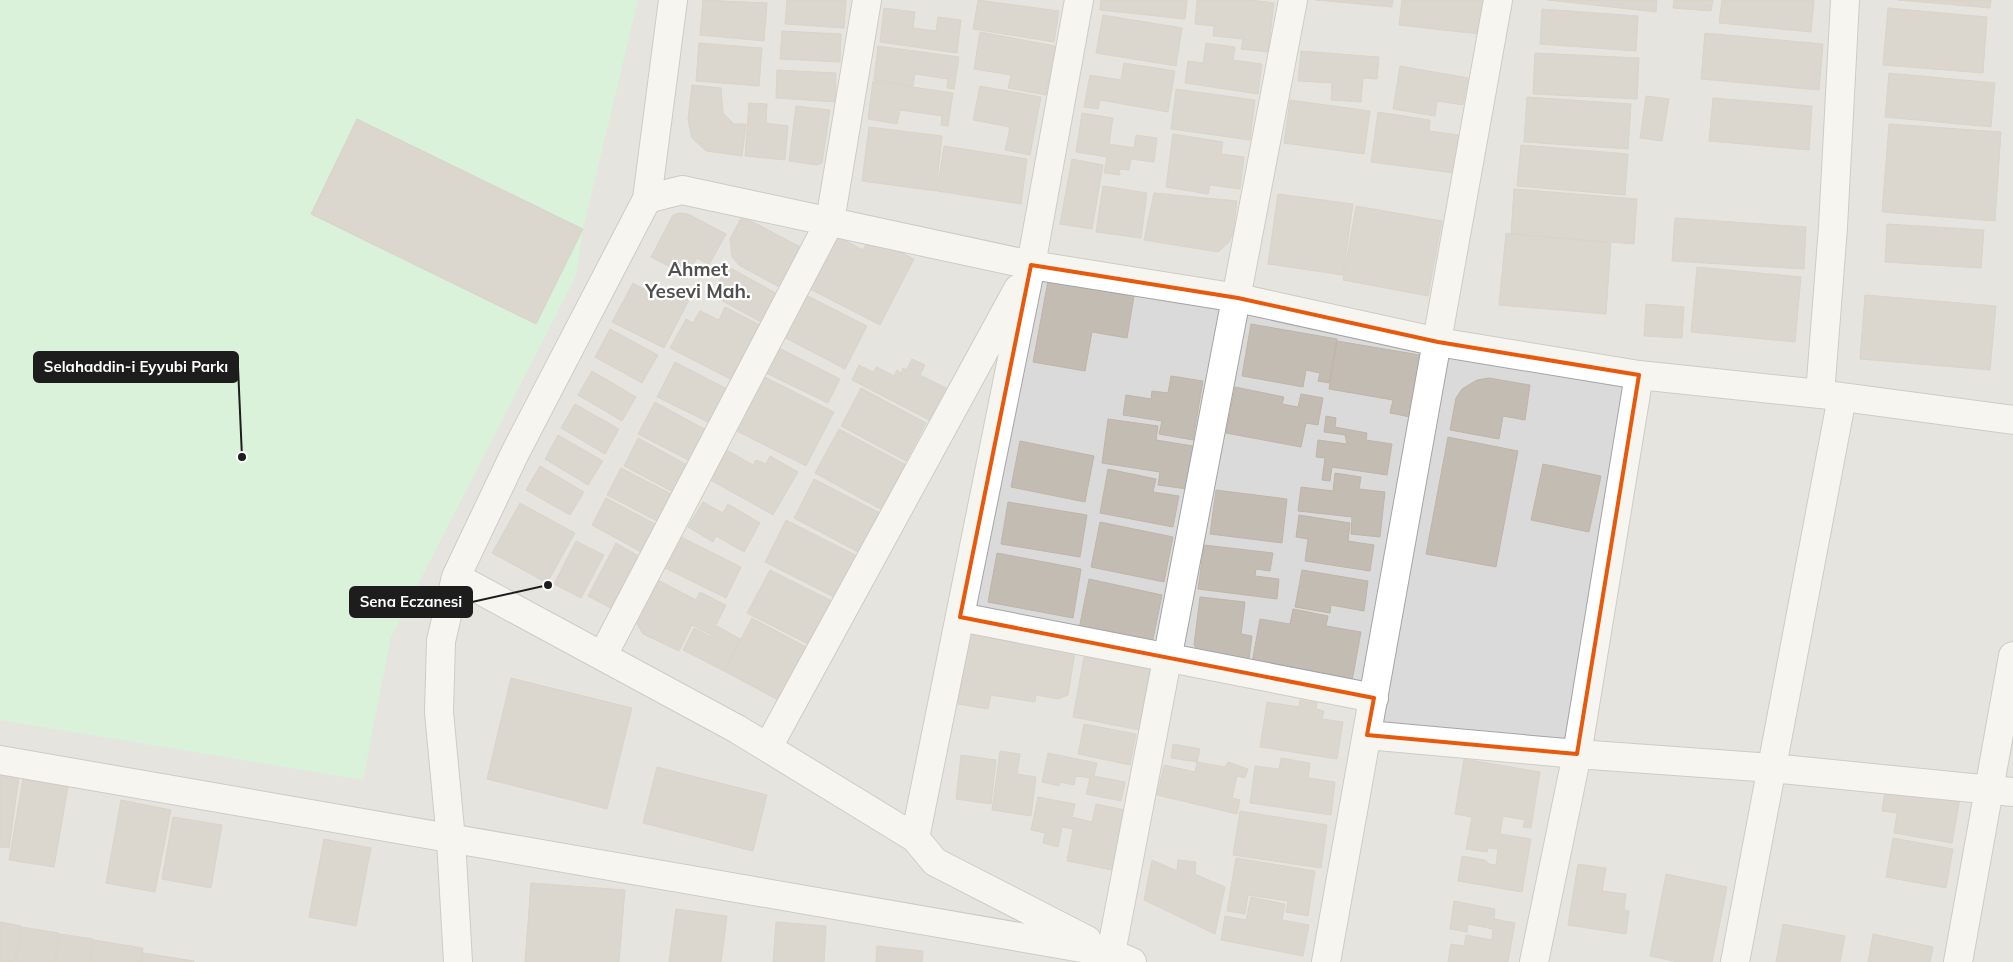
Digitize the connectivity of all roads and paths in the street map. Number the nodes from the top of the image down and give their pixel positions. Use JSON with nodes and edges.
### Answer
{"nodes":[{"id":1,"x":673,"y":0,"type":"edge"},
{"id":2,"x":867,"y":0,"type":"edge"},
{"id":3,"x":1079,"y":0,"type":"edge"},
{"id":4,"x":1293,"y":0,"type":"edge"},
{"id":5,"x":1498,"y":0,"type":"edge"},
{"id":6,"x":1845,"y":0,"type":"edge"},
{"id":7,"x":647,"y":199,"type":"junction"},
{"id":8,"x":830,"y":221,"type":"junction"},
{"id":9,"x":1032,"y":265,"type":"junction"},
{"id":10,"x":1238,"y":298,"type":"junction"},
{"id":11,"x":1438,"y":342,"type":"junction"},
{"id":12,"x":1639,"y":375,"type":"junction"},
{"id":13,"x":1831,"y":396,"type":"junction"},
{"id":14,"x":2013,"y":420,"type":"edge"},
{"id":15,"x":456,"y":577,"type":"junction"},
{"id":16,"x":960,"y":617,"type":"junction"},
{"id":17,"x":603,"y":656,"type":"junction"},
{"id":18,"x":2013,"y":656,"type":"edge"},
{"id":19,"x":1166,"y":659,"type":"junction"},
{"id":20,"x":1374,"y":698,"type":"junction"},
{"id":21,"x":1367,"y":735,"type":"junction"},
{"id":22,"x":768,"y":747,"type":"junction"},
{"id":23,"x":1577,"y":754,"type":"junction"},
{"id":24,"x":0,"y":760,"type":"edge"},
{"id":25,"x":1772,"y":768,"type":"junction"},
{"id":26,"x":2001,"y":791,"type":"edge"},
{"id":27,"x":915,"y":838,"type":"junction"},
{"id":28,"x":451,"y":840,"type":"junction"},
{"id":29,"x":1118,"y":959,"type":"edge"},
{"id":30,"x":458,"y":962,"type":"edge"},
{"id":31,"x":1326,"y":962,"type":"edge"},
{"id":32,"x":1534,"y":962,"type":"edge"},
{"id":33,"x":1734,"y":962,"type":"edge"},
{"id":34,"x":1958,"y":962,"type":"edge"}],
"edges":[{"from":1,"to":7,"type":"street"},
{"from":2,"to":8,"type":"street"},
{"from":3,"to":9,"type":"street"},
{"from":4,"to":10,"type":"street"},
{"from":5,"to":11,"type":"street"},
{"from":6,"to":13,"type":"street"},
{"from":7,"to":8,"type":"street"},
{"from":7,"to":15,"type":"street"},
{"from":8,"to":9,"type":"street"},
{"from":8,"to":17,"type":"street"},
{"from":9,"to":10,"type":"street"},
{"from":9,"to":16,"type":"street"},
{"from":9,"to":22,"type":"street"},
{"from":10,"to":11,"type":"street"},
{"from":10,"to":19,"type":"street"},
{"from":11,"to":12,"type":"street"},
{"from":11,"to":20,"type":"street"},
{"from":12,"to":13,"type":"street"},
{"from":12,"to":23,"type":"street"},
{"from":13,"to":14,"type":"street"},
{"from":13,"to":25,"type":"street"},
{"from":15,"to":17,"type":"street"},
{"from":15,"to":28,"type":"street"},
{"from":16,"to":19,"type":"street"},
{"from":16,"to":27,"type":"street"},
{"from":17,"to":22,"type":"street"},
{"from":18,"to":26,"type":"street"},
{"from":19,"to":20,"type":"street"},
{"from":19,"to":29,"type":"street"},
{"from":20,"to":21,"type":"street"},
{"from":21,"to":23,"type":"street"},
{"from":21,"to":31,"type":"street"},
{"from":22,"to":27,"type":"street"},
{"from":23,"to":25,"type":"street"},
{"from":23,"to":32,"type":"street"},
{"from":24,"to":28,"type":"street"},
{"from":25,"to":26,"type":"street"},
{"from":25,"to":33,"type":"street"},
{"from":26,"to":34,"type":"street"},
{"from":27,"to":29,"type":"street"},
{"from":28,"to":29,"type":"street"},
{"from":28,"to":30,"type":"street"}]}
